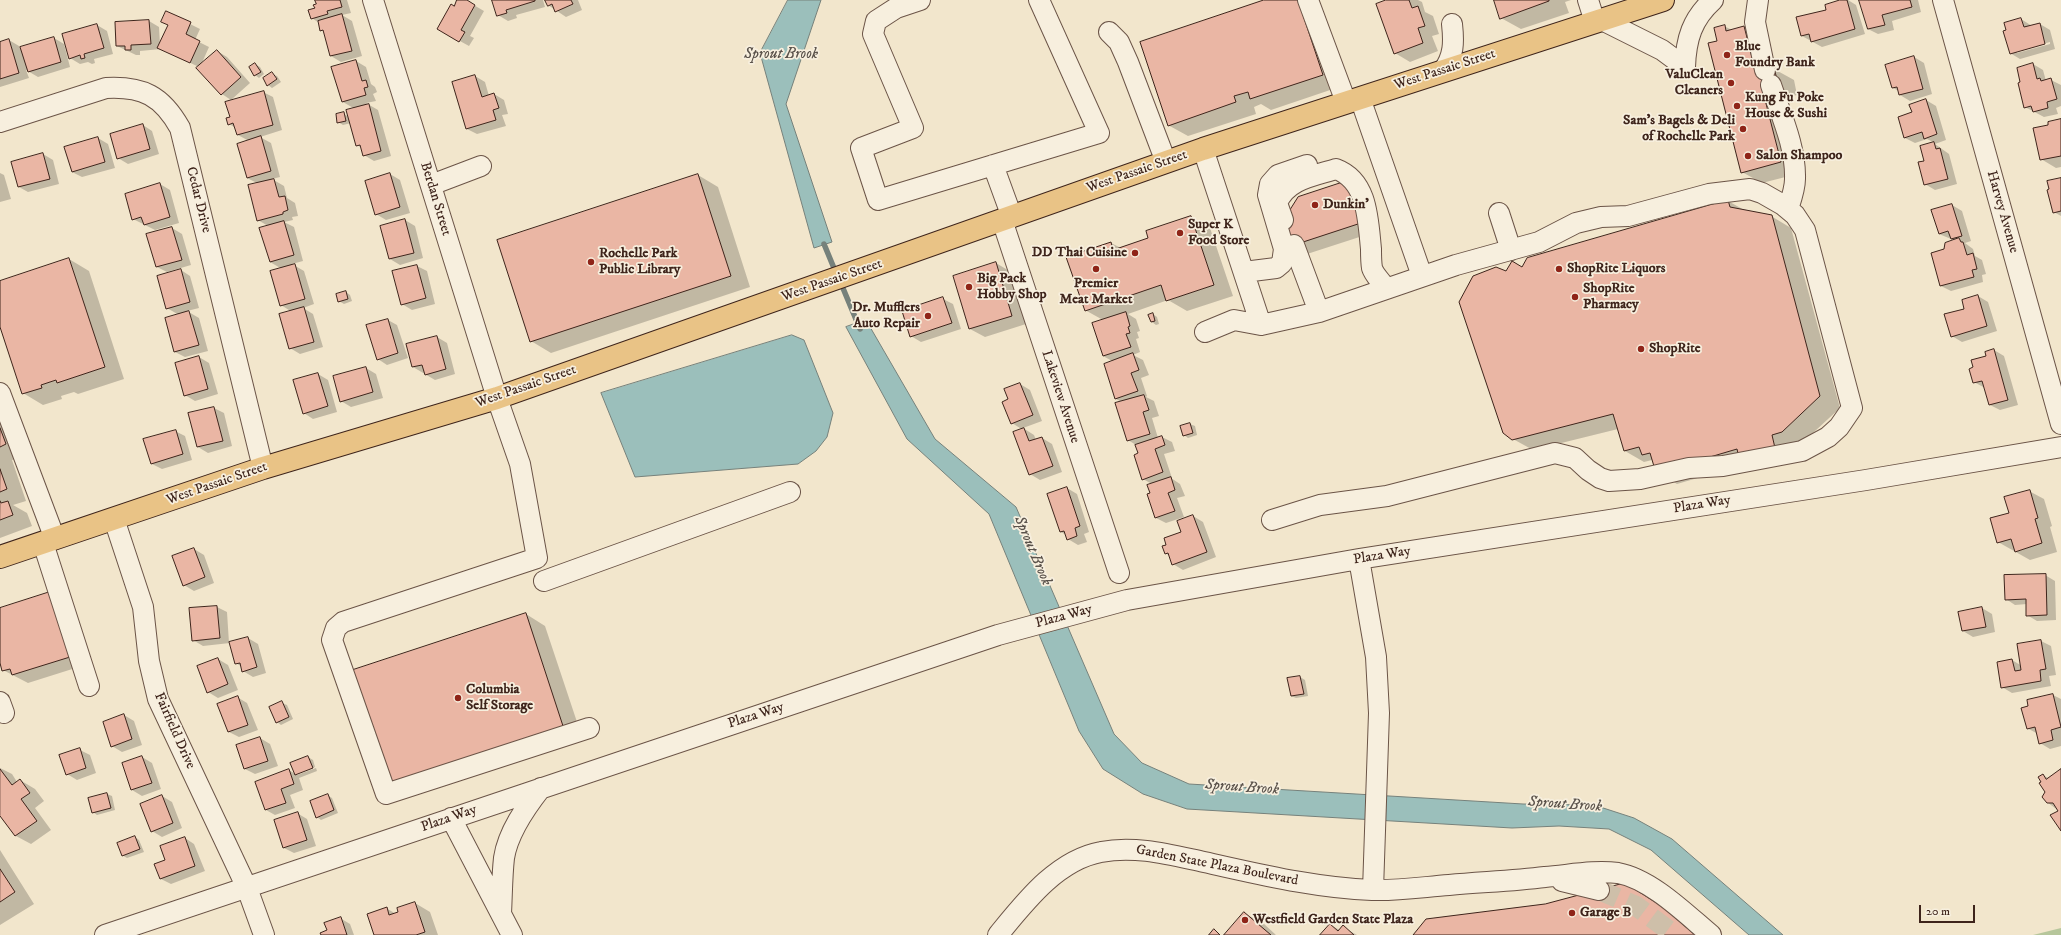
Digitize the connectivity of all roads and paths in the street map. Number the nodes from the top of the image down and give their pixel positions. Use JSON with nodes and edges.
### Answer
{"nodes":[{"id":1,"x":373,"y":0,"type":"edge"},
{"id":2,"x":920,"y":0,"type":"edge"},
{"id":3,"x":1039,"y":0,"type":"edge"},
{"id":4,"x":1308,"y":0,"type":"edge"},
{"id":5,"x":1588,"y":0,"type":"edge"},
{"id":6,"x":1663,"y":0,"type":"edge"},
{"id":7,"x":1713,"y":0,"type":"edge"},
{"id":8,"x":1758,"y":0,"type":"edge"},
{"id":9,"x":1943,"y":0,"type":"edge"},
{"id":10,"x":1599,"y":21,"type":"junction"},
{"id":11,"x":1109,"y":32,"type":"dead end"},
{"id":12,"x":1478,"y":60,"type":"junction"},
{"id":13,"x":1443,"y":71,"type":"junction"},
{"id":14,"x":1353,"y":100,"type":"junction"},
{"id":15,"x":0,"y":122,"type":"edge"},
{"id":16,"x":1203,"y":149,"type":"junction"},
{"id":17,"x":1166,"y":162,"type":"junction"},
{"id":18,"x":993,"y":165,"type":"junction"},
{"id":19,"x":481,"y":166,"type":"dead end"},
{"id":20,"x":1336,"y":169,"type":"junction"},
{"id":21,"x":431,"y":185,"type":"junction"},
{"id":22,"x":1788,"y":209,"type":"junction"},
{"id":23,"x":1499,"y":213,"type":"dead end"},
{"id":24,"x":1007,"y":218,"type":"junction"},
{"id":25,"x":1283,"y":220,"type":"dead end"},
{"id":26,"x":1510,"y":250,"type":"junction"},
{"id":27,"x":1290,"y":253,"type":"junction"},
{"id":28,"x":1244,"y":272,"type":"junction"},
{"id":29,"x":1422,"y":276,"type":"junction"},
{"id":30,"x":1386,"y":289,"type":"junction"},
{"id":31,"x":1319,"y":312,"type":"junction"},
{"id":32,"x":1261,"y":326,"type":"junction"},
{"id":33,"x":1205,"y":332,"type":"dead end"},
{"id":34,"x":0,"y":393,"type":"edge"},
{"id":35,"x":497,"y":398,"type":"junction"},
{"id":36,"x":2061,"y":424,"type":"edge"},
{"id":37,"x":2061,"y":447,"type":"edge"},
{"id":38,"x":263,"y":468,"type":"junction"},
{"id":39,"x":790,"y":492,"type":"dead end"},
{"id":40,"x":114,"y":519,"type":"junction"},
{"id":41,"x":1272,"y":520,"type":"dead end"},
{"id":42,"x":49,"y":541,"type":"junction"},
{"id":43,"x":0,"y":557,"type":"edge"},
{"id":44,"x":1359,"y":559,"type":"junction"},
{"id":45,"x":1119,"y":574,"type":"dead end"},
{"id":46,"x":544,"y":581,"type":"dead end"},
{"id":47,"x":89,"y":686,"type":"dead end"},
{"id":48,"x":588,"y":728,"type":"dead end"},
{"id":49,"x":542,"y":788,"type":"junction"},
{"id":50,"x":451,"y":818,"type":"junction"},
{"id":51,"x":1545,"y":877,"type":"junction"},
{"id":52,"x":247,"y":888,"type":"junction"},
{"id":53,"x":1372,"y":890,"type":"junction"},
{"id":54,"x":1600,"y":890,"type":"tunnel mouth"},
{"id":55,"x":500,"y":913,"type":"junction"},
{"id":56,"x":105,"y":935,"type":"edge"},
{"id":57,"x":264,"y":935,"type":"edge"},
{"id":58,"x":512,"y":935,"type":"edge"},
{"id":59,"x":998,"y":935,"type":"edge"},
{"id":60,"x":1711,"y":935,"type":"edge"}],
"edges":[{"from":1,"to":21,"type":"street","name":"Berdan Street"},
{"from":2,"to":18,"type":"street"},
{"from":3,"to":18,"type":"street"},
{"from":4,"to":14,"type":"street"},
{"from":5,"to":10,"type":"street"},
{"from":6,"to":10,"type":"main road","name":"West Passaic Street"},
{"from":7,"to":10,"type":"street"},
{"from":8,"to":22,"type":"street"},
{"from":9,"to":36,"type":"street","name":"Harvey Avenue"},
{"from":10,"to":12,"type":"main road","name":"West Passaic Street"},
{"from":11,"to":17,"type":"street"},
{"from":12,"to":13,"type":"main road","name":"West Passaic Street"},
{"from":12,"to":13,"type":"street"},
{"from":13,"to":14,"type":"main road","name":"West Passaic Street"},
{"from":14,"to":16,"type":"main road","name":"West Passaic Street"},
{"from":14,"to":29,"type":"street"},
{"from":15,"to":38,"type":"street","name":"Cedar Drive"},
{"from":16,"to":17,"type":"main road","name":"West Passaic Street"},
{"from":16,"to":28,"type":"street"},
{"from":17,"to":24,"type":"main road","name":"West Passaic Street"},
{"from":18,"to":24,"type":"street","name":"Lakeview Avenue"},
{"from":19,"to":21,"type":"street"},
{"from":20,"to":25,"type":"street"},
{"from":20,"to":27,"type":"street"},
{"from":20,"to":30,"type":"street"},
{"from":21,"to":35,"type":"street","name":"Berdan Street"},
{"from":22,"to":26,"type":"street"},
{"from":22,"to":41,"type":"street"},
{"from":23,"to":26,"type":"street"},
{"from":24,"to":35,"type":"main road","name":"West Passaic Street"},
{"from":24,"to":45,"type":"street","name":"Lakeview Avenue"},
{"from":26,"to":29,"type":"street"},
{"from":27,"to":28,"type":"street"},
{"from":27,"to":31,"type":"street"},
{"from":28,"to":32,"type":"street"},
{"from":29,"to":30,"type":"street"},
{"from":30,"to":31,"type":"street"},
{"from":31,"to":32,"type":"street"},
{"from":32,"to":33,"type":"street"},
{"from":34,"to":42,"type":"street"},
{"from":35,"to":38,"type":"main road","name":"West Passaic Street"},
{"from":35,"to":48,"type":"street","name":"Berdan Street"},
{"from":37,"to":44,"type":"street","name":"Plaza Way"},
{"from":38,"to":40,"type":"main road","name":"West Passaic Street"},
{"from":39,"to":46,"type":"street"},
{"from":40,"to":42,"type":"main road","name":"West Passaic Street"},
{"from":40,"to":52,"type":"street","name":"Fairfield Drive"},
{"from":42,"to":43,"type":"main road","name":"West Passaic Street"},
{"from":42,"to":47,"type":"street"},
{"from":44,"to":49,"type":"street","name":"Plaza Way"},
{"from":44,"to":53,"type":"street"},
{"from":49,"to":50,"type":"street","name":"Plaza Way"},
{"from":49,"to":55,"type":"street"},
{"from":50,"to":52,"type":"street","name":"Plaza Way"},
{"from":50,"to":55,"type":"street"},
{"from":51,"to":53,"type":"street","name":"Garden State Plaza Boulevard"},
{"from":51,"to":54,"type":"street","name":"Garden State Plaza Boulevard"},
{"from":51,"to":60,"type":"street","name":"Garden State Plaza Boulevard"},
{"from":52,"to":56,"type":"street","name":"Plaza Way"},
{"from":52,"to":57,"type":"street","name":"Fairfield Drive"},
{"from":53,"to":59,"type":"street","name":"Garden State Plaza Boulevard"},
{"from":55,"to":58,"type":"street"}]}
